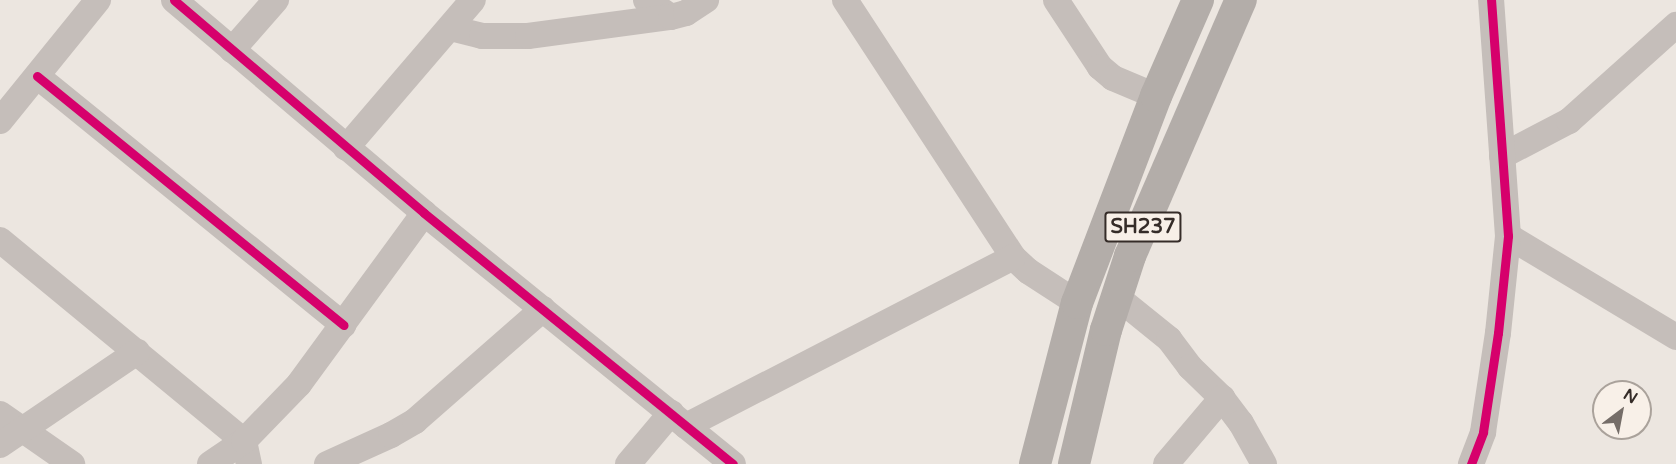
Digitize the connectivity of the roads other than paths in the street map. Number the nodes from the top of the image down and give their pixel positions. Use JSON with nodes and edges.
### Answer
{"nodes":[{"id":1,"x":98,"y":0,"type":"edge"},
{"id":2,"x":174,"y":0,"type":"edge"},
{"id":3,"x":276,"y":0,"type":"edge"},
{"id":4,"x":473,"y":0,"type":"edge"},
{"id":5,"x":646,"y":0,"type":"edge"},
{"id":6,"x":706,"y":0,"type":"edge"},
{"id":7,"x":844,"y":0,"type":"edge"},
{"id":8,"x":1056,"y":0,"type":"edge"},
{"id":9,"x":1198,"y":0,"type":"edge"},
{"id":10,"x":1241,"y":0,"type":"edge"},
{"id":11,"x":1491,"y":0,"type":"edge"},
{"id":12,"x":671,"y":17,"type":"junction"},
{"id":13,"x":1676,"y":25,"type":"edge"},
{"id":14,"x":450,"y":28,"type":"junction"},
{"id":15,"x":231,"y":50,"type":"junction"},
{"id":16,"x":37,"y":76,"type":"junction"},
{"id":17,"x":1156,"y":96,"type":"junction"},
{"id":18,"x":1,"y":117,"type":"edge"},
{"id":19,"x":346,"y":148,"type":"junction"},
{"id":20,"x":1502,"y":156,"type":"junction"},
{"id":21,"x":424,"y":213,"type":"junction"},
{"id":22,"x":1508,"y":236,"type":"junction"},
{"id":23,"x":0,"y":240,"type":"edge"},
{"id":24,"x":1013,"y":257,"type":"junction"},
{"id":25,"x":1117,"y":297,"type":"junction"},
{"id":26,"x":1077,"y":303,"type":"junction"},
{"id":27,"x":543,"y":309,"type":"junction"},
{"id":28,"x":343,"y":325,"type":"junction"},
{"id":29,"x":1676,"y":337,"type":"edge"},
{"id":30,"x":137,"y":352,"type":"junction"},
{"id":31,"x":1221,"y":398,"type":"junction"},
{"id":32,"x":679,"y":419,"type":"junction"},
{"id":33,"x":7,"y":429,"type":"edge"},
{"id":34,"x":247,"y":453,"type":"edge"},
{"id":35,"x":72,"y":464,"type":"edge"},
{"id":36,"x":210,"y":464,"type":"edge"},
{"id":37,"x":327,"y":464,"type":"edge"},
{"id":38,"x":628,"y":464,"type":"edge"},
{"id":39,"x":733,"y":464,"type":"edge"},
{"id":40,"x":1035,"y":464,"type":"edge"},
{"id":41,"x":1074,"y":464,"type":"edge"},
{"id":42,"x":1166,"y":464,"type":"edge"},
{"id":43,"x":1264,"y":464,"type":"edge"},
{"id":44,"x":1471,"y":464,"type":"edge"}],
"edges":[{"from":1,"to":16,"type":"street"},
{"from":2,"to":15,"type":"street"},
{"from":3,"to":15,"type":"street"},
{"from":4,"to":14,"type":"street"},
{"from":5,"to":12,"type":"street"},
{"from":6,"to":12,"type":"street"},
{"from":7,"to":24,"type":"street"},
{"from":8,"to":17,"type":"street"},
{"from":9,"to":17,"type":"main road","number":"SH237"},
{"from":10,"to":25,"type":"main road","number":"SH237"},
{"from":11,"to":20,"type":"street"},
{"from":12,"to":14,"type":"street"},
{"from":13,"to":20,"type":"street"},
{"from":14,"to":19,"type":"street"},
{"from":15,"to":19,"type":"street"},
{"from":16,"to":18,"type":"street"},
{"from":16,"to":28,"type":"street"},
{"from":17,"to":26,"type":"main road","number":"SH237"},
{"from":19,"to":21,"type":"street"},
{"from":20,"to":22,"type":"street"},
{"from":21,"to":27,"type":"street"},
{"from":21,"to":28,"type":"street"},
{"from":22,"to":29,"type":"street"},
{"from":22,"to":44,"type":"street"},
{"from":23,"to":30,"type":"street"},
{"from":24,"to":26,"type":"street"},
{"from":24,"to":32,"type":"street"},
{"from":25,"to":31,"type":"street"},
{"from":25,"to":41,"type":"main road","number":"SH237"},
{"from":26,"to":40,"type":"main road","number":"SH237"},
{"from":27,"to":32,"type":"street"},
{"from":27,"to":37,"type":"street"},
{"from":28,"to":34,"type":"street"},
{"from":30,"to":33,"type":"street"},
{"from":30,"to":34,"type":"street"},
{"from":31,"to":42,"type":"street"},
{"from":31,"to":43,"type":"street"},
{"from":32,"to":38,"type":"street"},
{"from":32,"to":39,"type":"street"},
{"from":33,"to":35,"type":"street"},
{"from":34,"to":36,"type":"street"}]}
